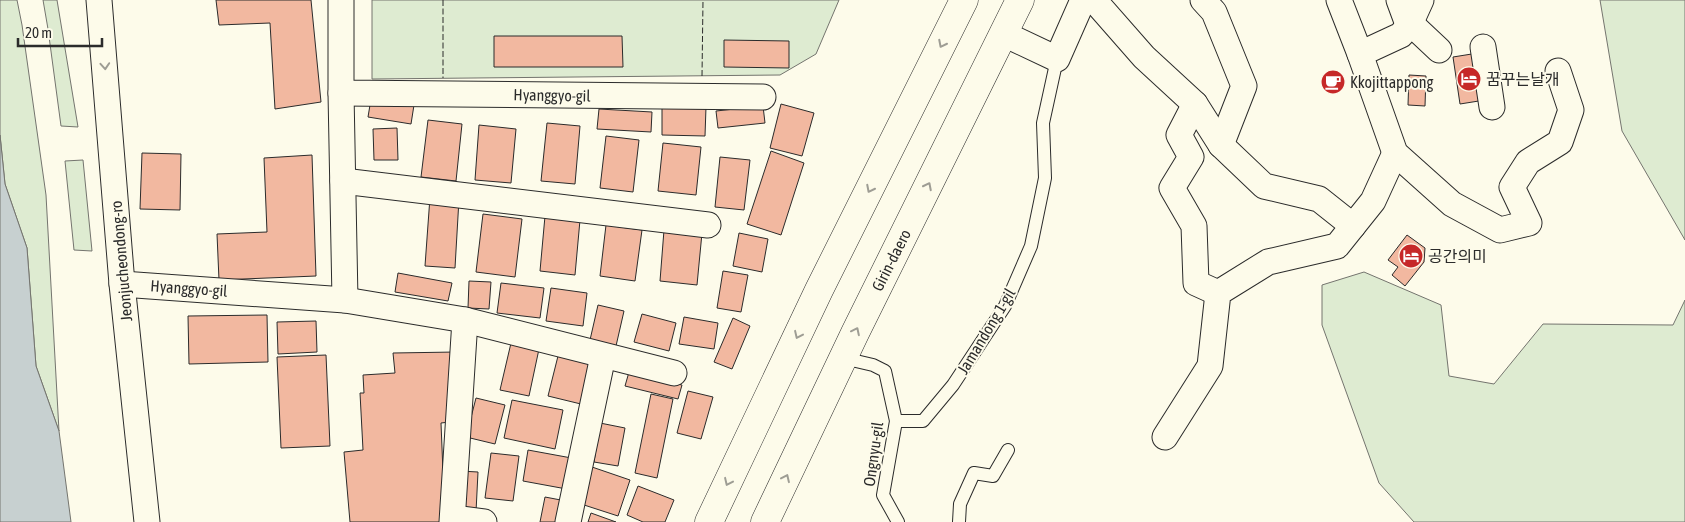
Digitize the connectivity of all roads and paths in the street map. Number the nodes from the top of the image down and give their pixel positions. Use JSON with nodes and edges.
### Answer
{"nodes":[{"id":1,"x":100,"y":0,"type":"edge"},
{"id":2,"x":341,"y":0,"type":"edge"},
{"id":3,"x":964,"y":0,"type":"edge"},
{"id":4,"x":1020,"y":0,"type":"edge"},
{"id":5,"x":1083,"y":0,"type":"edge"},
{"id":6,"x":1094,"y":0,"type":"edge"},
{"id":7,"x":1204,"y":0,"type":"edge"},
{"id":8,"x":1339,"y":0,"type":"edge"},
{"id":9,"x":1399,"y":0,"type":"edge"},
{"id":10,"x":1416,"y":11,"type":"edge"},
{"id":11,"x":1004,"y":34,"type":"junction"},
{"id":12,"x":1483,"y":47,"type":"dead end"},
{"id":13,"x":1439,"y":50,"type":"dead end"},
{"id":14,"x":1360,"y":54,"type":"junction"},
{"id":15,"x":1057,"y":59,"type":"junction"},
{"id":16,"x":1558,"y":71,"type":"dead end"},
{"id":17,"x":341,"y":92,"type":"junction"},
{"id":18,"x":763,"y":97,"type":"dead end"},
{"id":19,"x":1195,"y":104,"type":"junction"},
{"id":20,"x":1492,"y":107,"type":"dead end"},
{"id":21,"x":1220,"y":145,"type":"junction"},
{"id":22,"x":1395,"y":153,"type":"junction"},
{"id":23,"x":343,"y":181,"type":"junction"},
{"id":24,"x":708,"y":225,"type":"dead end"},
{"id":25,"x":1353,"y":226,"type":"junction"},
{"id":26,"x":122,"y":284,"type":"junction"},
{"id":27,"x":1218,"y":292,"type":"junction"},
{"id":28,"x":345,"y":300,"type":"junction"},
{"id":29,"x":465,"y":320,"type":"junction"},
{"id":30,"x":603,"y":356,"type":"junction"},
{"id":31,"x":843,"y":358,"type":"junction"},
{"id":32,"x":674,"y":372,"type":"dead end"},
{"id":33,"x":896,"y":421,"type":"junction"},
{"id":34,"x":1165,"y":437,"type":"dead end"},
{"id":35,"x":1008,"y":450,"type":"dead end"},
{"id":36,"x":452,"y":520,"type":"edge"},
{"id":37,"x":147,"y":522,"type":"edge"},
{"id":38,"x":484,"y":522,"type":"edge"},
{"id":39,"x":568,"y":522,"type":"edge"},
{"id":40,"x":709,"y":522,"type":"edge"},
{"id":41,"x":765,"y":522,"type":"edge"},
{"id":42,"x":898,"y":522,"type":"edge"},
{"id":43,"x":959,"y":522,"type":"edge"}],
"edges":[{"from":1,"to":26,"type":"street","name":"Jeonjucheondong-ro","one_way":true},
{"from":2,"to":17,"type":"street"},
{"from":3,"to":40,"type":"street","one_way":true},
{"from":4,"to":11,"type":"street","name":"Girin-daero"},
{"from":5,"to":15,"type":"street","name":"Jamandong 1-gil"},
{"from":6,"to":19,"type":"street"},
{"from":7,"to":21,"type":"street"},
{"from":8,"to":14,"type":"street"},
{"from":9,"to":10,"type":"street"},
{"from":10,"to":13,"type":"street"},
{"from":10,"to":14,"type":"street"},
{"from":11,"to":15,"type":"street"},
{"from":31,"to":11,"type":"street","name":"Girin-daero","one_way":true},
{"from":12,"to":20,"type":"street"},
{"from":14,"to":22,"type":"street"},
{"from":15,"to":33,"type":"lane","name":"Jamandong 1-gil"},
{"from":16,"to":22,"type":"street"},
{"from":17,"to":18,"type":"street","name":"Hyanggyo-gil"},
{"from":17,"to":23,"type":"street"},
{"from":19,"to":21,"type":"street"},
{"from":19,"to":27,"type":"street"},
{"from":21,"to":25,"type":"street"},
{"from":22,"to":25,"type":"street"},
{"from":23,"to":24,"type":"street"},
{"from":23,"to":28,"type":"street"},
{"from":25,"to":27,"type":"street"},
{"from":26,"to":28,"type":"street","name":"Hyanggyo-gil"},
{"from":26,"to":37,"type":"street","name":"Jeonjucheondong-ro"},
{"from":27,"to":34,"type":"street"},
{"from":28,"to":29,"type":"street","name":"Hyanggyo-gil"},
{"from":29,"to":30,"type":"street","name":"Hyanggyo-gil"},
{"from":29,"to":36,"type":"street"},
{"from":30,"to":32,"type":"street","name":"Hyanggyo-gil"},
{"from":30,"to":39,"type":"street"},
{"from":31,"to":33,"type":"lane","name":"Ongnyu-gil"},
{"from":41,"to":31,"type":"street","name":"Girin-daero","one_way":true},
{"from":33,"to":42,"type":"lane","name":"Ongnyu-gil"},
{"from":35,"to":43,"type":"lane"},
{"from":36,"to":38,"type":"street"}]}
